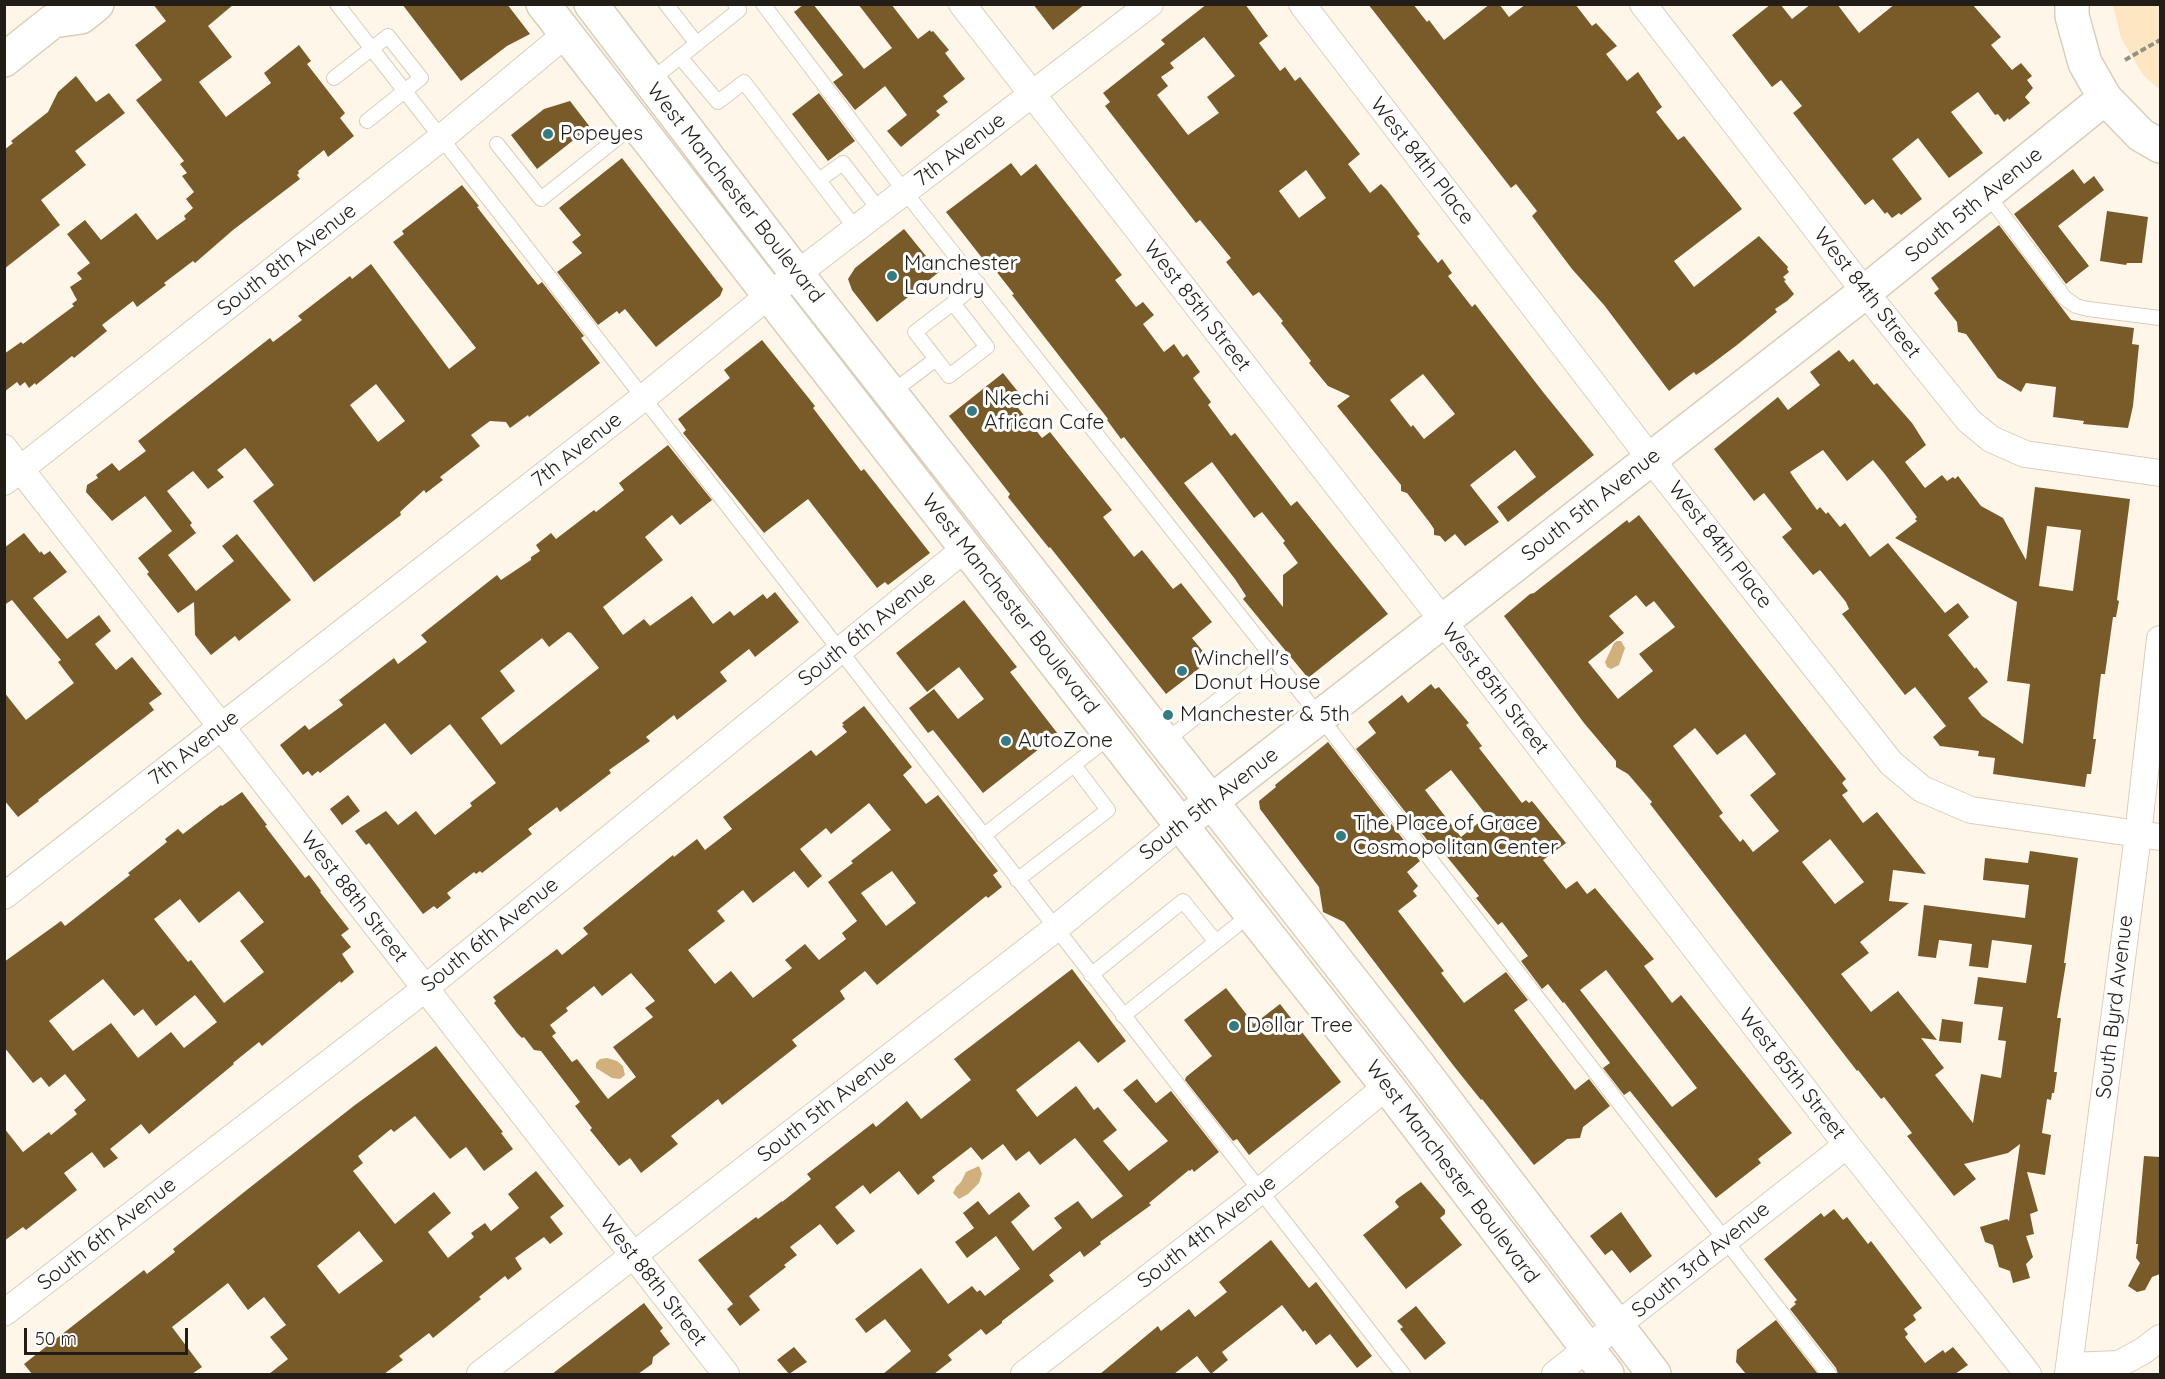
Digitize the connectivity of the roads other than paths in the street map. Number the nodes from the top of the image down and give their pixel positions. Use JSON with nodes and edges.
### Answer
{"nodes":[{"id":1,"x":97,"y":4,"type":"edge"},
{"id":2,"x":543,"y":4,"type":"edge"},
{"id":3,"x":591,"y":4,"type":"edge"},
{"id":4,"x":666,"y":4,"type":"edge"},
{"id":5,"x":735,"y":4,"type":"edge"},
{"id":6,"x":762,"y":4,"type":"edge"},
{"id":7,"x":962,"y":4,"type":"edge"},
{"id":8,"x":1150,"y":4,"type":"edge"},
{"id":9,"x":1302,"y":4,"type":"edge"},
{"id":10,"x":1643,"y":4,"type":"edge"},
{"id":11,"x":342,"y":6,"type":"edge"},
{"id":12,"x":2067,"y":8,"type":"edge"},
{"id":13,"x":56,"y":13,"type":"edge"},
{"id":14,"x":566,"y":34,"type":"junction"},
{"id":15,"x":697,"y":44,"type":"junction"},
{"id":16,"x":371,"y":49,"type":"junction"},
{"id":17,"x":680,"y":57,"type":"junction"},
{"id":18,"x":4,"y":60,"type":"edge"},
{"id":19,"x":334,"y":78,"type":"dead end"},
{"id":20,"x":650,"y":81,"type":"junction"},
{"id":21,"x":404,"y":91,"type":"junction"},
{"id":22,"x":1032,"y":95,"type":"junction"},
{"id":23,"x":2105,"y":98,"type":"junction"},
{"id":24,"x":367,"y":121,"type":"dead end"},
{"id":25,"x":635,"y":124,"type":"junction"},
{"id":26,"x":441,"y":138,"type":"junction"},
{"id":27,"x":497,"y":144,"type":"dead end"},
{"id":28,"x":2160,"y":146,"type":"edge"},
{"id":29,"x":819,"y":180,"type":"junction"},
{"id":30,"x":905,"y":192,"type":"junction"},
{"id":31,"x":1987,"y":194,"type":"junction"},
{"id":32,"x":880,"y":211,"type":"junction"},
{"id":33,"x":856,"y":229,"type":"junction"},
{"id":34,"x":797,"y":274,"type":"junction"},
{"id":35,"x":978,"y":283,"type":"junction"},
{"id":36,"x":1865,"y":291,"type":"junction"},
{"id":37,"x":768,"y":296,"type":"junction"},
{"id":38,"x":953,"y":303,"type":"junction"},
{"id":39,"x":2160,"y":318,"type":"edge"},
{"id":40,"x":936,"y":359,"type":"junction"},
{"id":41,"x":891,"y":393,"type":"junction"},
{"id":42,"x":643,"y":398,"type":"junction"},
{"id":43,"x":4,"y":448,"type":"edge"},
{"id":44,"x":1650,"y":458,"type":"junction"},
{"id":45,"x":2160,"y":473,"type":"edge"},
{"id":46,"x":13,"y":475,"type":"edge"},
{"id":47,"x":967,"y":547,"type":"junction"},
{"id":48,"x":1443,"y":621,"type":"junction"},
{"id":49,"x":2160,"y":639,"type":"edge"},
{"id":50,"x":839,"y":651,"type":"junction"},
{"id":51,"x":1273,"y":657,"type":"junction"},
{"id":52,"x":1320,"y":717,"type":"junction"},
{"id":53,"x":221,"y":727,"type":"junction"},
{"id":54,"x":1112,"y":735,"type":"junction"},
{"id":55,"x":1164,"y":742,"type":"junction"},
{"id":56,"x":1074,"y":765,"type":"junction"},
{"id":57,"x":1210,"y":800,"type":"junction"},
{"id":58,"x":1181,"y":825,"type":"junction"},
{"id":59,"x":982,"y":836,"type":"junction"},
{"id":60,"x":2149,"y":836,"type":"edge"},
{"id":61,"x":1017,"y":880,"type":"junction"},
{"id":62,"x":4,"y":896,"type":"edge"},
{"id":63,"x":1251,"y":914,"type":"junction"},
{"id":64,"x":1054,"y":928,"type":"junction"},
{"id":65,"x":1216,"y":942,"type":"junction"},
{"id":66,"x":1091,"y":975,"type":"junction"},
{"id":67,"x":425,"y":988,"type":"junction"},
{"id":68,"x":1123,"y":1016,"type":"junction"},
{"id":69,"x":1387,"y":1086,"type":"junction"},
{"id":70,"x":1846,"y":1145,"type":"junction"},
{"id":71,"x":1260,"y":1191,"type":"junction"},
{"id":72,"x":1725,"y":1240,"type":"junction"},
{"id":73,"x":634,"y":1256,"type":"junction"},
{"id":74,"x":4,"y":1313,"type":"edge"},
{"id":75,"x":1617,"y":1327,"type":"junction"},
{"id":76,"x":2160,"y":1338,"type":"edge"},
{"id":77,"x":1597,"y":1362,"type":"edge"},
{"id":78,"x":2068,"y":1370,"type":"edge"},
{"id":79,"x":480,"y":1374,"type":"edge"},
{"id":80,"x":726,"y":1374,"type":"edge"},
{"id":81,"x":1024,"y":1374,"type":"edge"},
{"id":82,"x":1403,"y":1374,"type":"edge"},
{"id":83,"x":1555,"y":1374,"type":"edge"},
{"id":84,"x":1654,"y":1374,"type":"edge"},
{"id":85,"x":1829,"y":1374,"type":"edge"},
{"id":86,"x":2028,"y":1374,"type":"edge"}],
"edges":[{"from":1,"to":13,"type":"main road"},
{"from":2,"to":14,"type":"main road","name":"West Manchester Boulevard"},
{"from":3,"to":20,"type":"main road","name":"West Manchester Boulevard"},
{"from":4,"to":15,"type":"lane"},
{"from":5,"to":15,"type":"lane"},
{"from":6,"to":30,"type":"lane"},
{"from":7,"to":22,"type":"street","name":"West 85th Street"},
{"from":8,"to":22,"type":"street","name":"7th Avenue"},
{"from":9,"to":44,"type":"street","name":"West 84th Place"},
{"from":10,"to":36,"type":"street","name":"West 84th Street"},
{"from":11,"to":16,"type":"lane"},
{"from":12,"to":23,"type":"main road"},
{"from":13,"to":18,"type":"main road"},
{"from":14,"to":25,"type":"main road","name":"West Manchester Boulevard"},
{"from":14,"to":26,"type":"street","name":"South 8th Avenue"},
{"from":15,"to":17,"type":"lane"},
{"from":16,"to":19,"type":"lane"},
{"from":16,"to":21,"type":"lane"},
{"from":16,"to":21,"type":"lane"},
{"from":17,"to":20,"type":"lane"},
{"from":17,"to":29,"type":"lane"},
{"from":20,"to":34,"type":"main road","name":"West Manchester Boulevard"},
{"from":21,"to":24,"type":"lane"},
{"from":21,"to":26,"type":"lane"},
{"from":22,"to":30,"type":"street","name":"7th Avenue"},
{"from":22,"to":48,"type":"street","name":"West 85th Street"},
{"from":23,"to":28,"type":"main road"},
{"from":23,"to":31,"type":"main road","name":"South 5th Avenue"},
{"from":25,"to":27,"type":"lane"},
{"from":25,"to":37,"type":"main road","name":"West Manchester Boulevard"},
{"from":26,"to":42,"type":"lane"},
{"from":26,"to":46,"type":"street","name":"South 8th Avenue"},
{"from":29,"to":32,"type":"lane"},
{"from":29,"to":33,"type":"lane"},
{"from":30,"to":32,"type":"street","name":"7th Avenue"},
{"from":30,"to":35,"type":"lane"},
{"from":31,"to":36,"type":"main road","name":"South 5th Avenue"},
{"from":31,"to":39,"type":"lane"},
{"from":32,"to":33,"type":"street","name":"7th Avenue"},
{"from":33,"to":34,"type":"street","name":"7th Avenue"},
{"from":34,"to":37,"type":"street","name":"7th Avenue"},
{"from":34,"to":41,"type":"main road","name":"West Manchester Boulevard"},
{"from":35,"to":38,"type":"lane"},
{"from":35,"to":51,"type":"lane"},
{"from":36,"to":44,"type":"main road","name":"South 5th Avenue"},
{"from":36,"to":45,"type":"street","name":"West 84th Street"},
{"from":37,"to":42,"type":"street","name":"7th Avenue"},
{"from":37,"to":47,"type":"main road","name":"West Manchester Boulevard"},
{"from":38,"to":40,"type":"lane"},
{"from":38,"to":40,"type":"lane"},
{"from":40,"to":41,"type":"lane"},
{"from":41,"to":55,"type":"main road","name":"West Manchester Boulevard"},
{"from":42,"to":50,"type":"lane"},
{"from":42,"to":53,"type":"street","name":"7th Avenue"},
{"from":43,"to":46,"type":"street","name":"West 88th Street"},
{"from":44,"to":48,"type":"main road","name":"South 5th Avenue"},
{"from":44,"to":60,"type":"street","name":"West 84th Place"},
{"from":46,"to":53,"type":"street","name":"West 88th Street"},
{"from":47,"to":50,"type":"street","name":"South 6th Avenue"},
{"from":47,"to":54,"type":"main road","name":"West Manchester Boulevard"},
{"from":48,"to":52,"type":"main road","name":"South 5th Avenue"},
{"from":48,"to":70,"type":"street","name":"West 85th Street"},
{"from":49,"to":60,"type":"street","name":"South Byrd Avenue"},
{"from":50,"to":59,"type":"lane"},
{"from":50,"to":67,"type":"street","name":"South 6th Avenue"},
{"from":51,"to":52,"type":"lane"},
{"from":51,"to":55,"type":"lane"},
{"from":52,"to":57,"type":"main road","name":"South 5th Avenue"},
{"from":52,"to":72,"type":"lane"},
{"from":53,"to":62,"type":"street","name":"7th Avenue"},
{"from":53,"to":67,"type":"street","name":"West 88th Street"},
{"from":54,"to":56,"type":"lane"},
{"from":54,"to":58,"type":"main road","name":"West Manchester Boulevard"},
{"from":55,"to":57,"type":"main road","name":"West Manchester Boulevard"},
{"from":56,"to":59,"type":"lane"},
{"from":56,"to":61,"type":"lane"},
{"from":57,"to":58,"type":"main road","name":"South 5th Avenue"},
{"from":57,"to":75,"type":"main road","name":"West Manchester Boulevard"},
{"from":58,"to":63,"type":"main road","name":"West Manchester Boulevard"},
{"from":58,"to":64,"type":"street","name":"South 5th Avenue"},
{"from":59,"to":61,"type":"lane"},
{"from":60,"to":78,"type":"street","name":"South Byrd Avenue"},
{"from":61,"to":64,"type":"lane"},
{"from":63,"to":65,"type":"lane"},
{"from":63,"to":69,"type":"main road","name":"West Manchester Boulevard"},
{"from":64,"to":66,"type":"lane"},
{"from":64,"to":73,"type":"street","name":"South 5th Avenue"},
{"from":65,"to":66,"type":"lane"},
{"from":65,"to":68,"type":"lane"},
{"from":66,"to":68,"type":"lane"},
{"from":67,"to":73,"type":"street","name":"West 88th Street"},
{"from":67,"to":74,"type":"street","name":"South 6th Avenue"},
{"from":68,"to":71,"type":"lane"},
{"from":69,"to":71,"type":"street","name":"South 4th Avenue"},
{"from":69,"to":77,"type":"main road","name":"West Manchester Boulevard"},
{"from":70,"to":72,"type":"street","name":"South 3rd Avenue"},
{"from":70,"to":86,"type":"street","name":"West 85th Street"},
{"from":71,"to":81,"type":"street","name":"South 4th Avenue"},
{"from":71,"to":82,"type":"lane"},
{"from":72,"to":75,"type":"street","name":"South 3rd Avenue"},
{"from":72,"to":85,"type":"lane"},
{"from":73,"to":79,"type":"street","name":"South 5th Avenue"},
{"from":73,"to":80,"type":"street","name":"West 88th Street"},
{"from":75,"to":77,"type":"street","name":"South 3rd Avenue"},
{"from":75,"to":84,"type":"main road","name":"West Manchester Boulevard"},
{"from":76,"to":78,"type":"street"},
{"from":77,"to":83,"type":"street","name":"South 3rd Avenue"}]}
